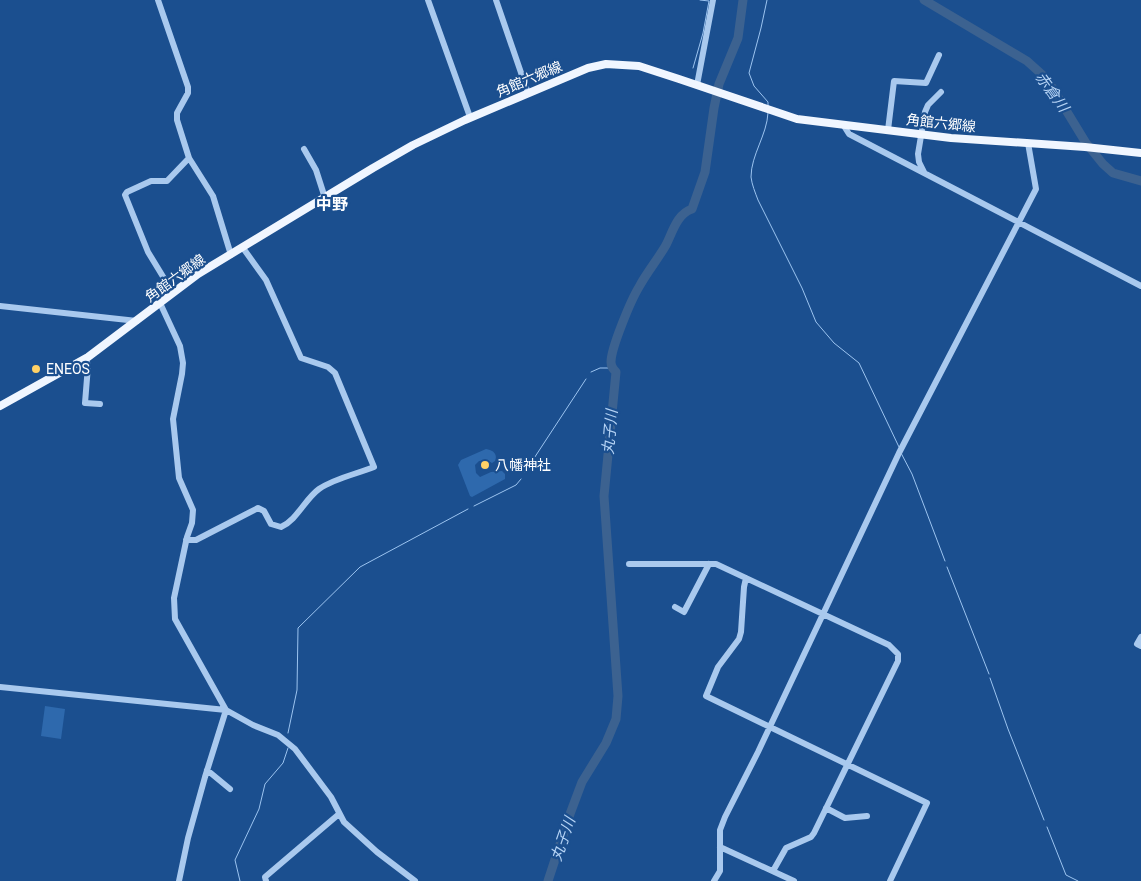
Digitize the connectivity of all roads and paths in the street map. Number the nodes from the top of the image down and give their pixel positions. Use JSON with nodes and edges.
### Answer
{"nodes":[{"id":1,"x":158,"y":0,"type":"edge"},
{"id":2,"x":428,"y":0,"type":"edge"},
{"id":3,"x":496,"y":0,"type":"edge"},
{"id":4,"x":713,"y":0,"type":"edge"},
{"id":5,"x":938,"y":55,"type":"dead end"},
{"id":6,"x":697,"y":85,"type":"junction"},
{"id":7,"x":528,"y":92,"type":"junction"},
{"id":8,"x":941,"y":92,"type":"dead end"},
{"id":9,"x":470,"y":117,"type":"junction"},
{"id":10,"x":844,"y":126,"type":"junction"},
{"id":11,"x":888,"y":130,"type":"junction"},
{"id":12,"x":920,"y":135,"type":"junction"},
{"id":13,"x":1028,"y":143,"type":"junction"},
{"id":14,"x":304,"y":149,"type":"dead end"},
{"id":15,"x":1141,"y":153,"type":"edge"},
{"id":16,"x":189,"y":158,"type":"junction"},
{"id":17,"x":925,"y":173,"type":"junction"},
{"id":18,"x":325,"y":198,"type":"junction"},
{"id":19,"x":1019,"y":222,"type":"junction"},
{"id":20,"x":244,"y":248,"type":"junction"},
{"id":21,"x":231,"y":255,"type":"junction"},
{"id":22,"x":1141,"y":286,"type":"edge"},
{"id":23,"x":172,"y":293,"type":"junction"},
{"id":24,"x":160,"y":303,"type":"junction"},
{"id":25,"x":0,"y":306,"type":"edge"},
{"id":26,"x":137,"y":321,"type":"junction"},
{"id":27,"x":86,"y":359,"type":"junction"},
{"id":28,"x":100,"y":404,"type":"dead end"},
{"id":29,"x":0,"y":406,"type":"edge"},
{"id":30,"x":186,"y":540,"type":"junction"},
{"id":31,"x":628,"y":564,"type":"dead end"},
{"id":32,"x":708,"y":564,"type":"junction"},
{"id":33,"x":746,"y":578,"type":"junction"},
{"id":34,"x":675,"y":607,"type":"dead end"},
{"id":35,"x":822,"y":614,"type":"junction"},
{"id":36,"x":1141,"y":637,"type":"edge"},
{"id":37,"x":1141,"y":646,"type":"edge"},
{"id":38,"x":0,"y":687,"type":"edge"},
{"id":39,"x":226,"y":710,"type":"junction"},
{"id":40,"x":769,"y":727,"type":"junction"},
{"id":41,"x":848,"y":764,"type":"junction"},
{"id":42,"x":207,"y":770,"type":"junction"},
{"id":43,"x":230,"y":789,"type":"dead end"},
{"id":44,"x":826,"y":808,"type":"junction"},
{"id":45,"x":339,"y":814,"type":"junction"},
{"id":46,"x":867,"y":816,"type":"dead end"},
{"id":47,"x":720,"y":847,"type":"junction"},
{"id":48,"x":773,"y":871,"type":"junction"},
{"id":49,"x":264,"y":880,"type":"edge"},
{"id":50,"x":179,"y":881,"type":"edge"},
{"id":51,"x":415,"y":881,"type":"edge"},
{"id":52,"x":714,"y":881,"type":"edge"},
{"id":53,"x":794,"y":881,"type":"edge"},
{"id":54,"x":890,"y":881,"type":"edge"}],
"edges":[{"from":1,"to":16,"type":"street"},
{"from":2,"to":9,"type":"street"},
{"from":3,"to":7,"type":"street"},
{"from":4,"to":6,"type":"street"},
{"from":5,"to":11,"type":"street"},
{"from":6,"to":7,"type":"main road","name":"角館六郷線"},
{"from":6,"to":10,"type":"main road","name":"角館六郷線"},
{"from":7,"to":9,"type":"main road","name":"角館六郷線"},
{"from":8,"to":12,"type":"street"},
{"from":9,"to":18,"type":"main road","name":"角館六郷線"},
{"from":10,"to":11,"type":"main road","name":"角館六郷線"},
{"from":10,"to":17,"type":"street"},
{"from":11,"to":12,"type":"main road","name":"角館六郷線"},
{"from":12,"to":13,"type":"main road","name":"角館六郷線"},
{"from":12,"to":17,"type":"street"},
{"from":13,"to":15,"type":"main road","name":"角館六郷線"},
{"from":13,"to":19,"type":"street"},
{"from":14,"to":18,"type":"street"},
{"from":16,"to":21,"type":"street"},
{"from":16,"to":23,"type":"street"},
{"from":17,"to":19,"type":"street"},
{"from":18,"to":20,"type":"main road","name":"角館六郷線"},
{"from":19,"to":22,"type":"street"},
{"from":19,"to":35,"type":"street"},
{"from":20,"to":21,"type":"main road","name":"角館六郷線"},
{"from":20,"to":30,"type":"street"},
{"from":21,"to":23,"type":"main road","name":"角館六郷線"},
{"from":23,"to":24,"type":"main road","name":"角館六郷線"},
{"from":24,"to":26,"type":"main road","name":"角館六郷線"},
{"from":24,"to":30,"type":"street"},
{"from":25,"to":26,"type":"street"},
{"from":26,"to":27,"type":"main road","name":"角館六郷線"},
{"from":27,"to":28,"type":"street"},
{"from":27,"to":29,"type":"main road","name":"角館六郷線"},
{"from":30,"to":39,"type":"street"},
{"from":31,"to":32,"type":"street"},
{"from":32,"to":33,"type":"street"},
{"from":32,"to":34,"type":"street"},
{"from":33,"to":35,"type":"street"},
{"from":33,"to":40,"type":"street"},
{"from":35,"to":40,"type":"street"},
{"from":35,"to":41,"type":"street"},
{"from":36,"to":37,"type":"street"},
{"from":38,"to":39,"type":"street"},
{"from":39,"to":42,"type":"street"},
{"from":39,"to":45,"type":"street"},
{"from":40,"to":41,"type":"street"},
{"from":40,"to":47,"type":"street"},
{"from":41,"to":44,"type":"street"},
{"from":41,"to":54,"type":"street"},
{"from":42,"to":43,"type":"street"},
{"from":42,"to":50,"type":"street"},
{"from":44,"to":46,"type":"street"},
{"from":44,"to":48,"type":"street"},
{"from":45,"to":49,"type":"street"},
{"from":45,"to":51,"type":"street"},
{"from":47,"to":48,"type":"street"},
{"from":47,"to":52,"type":"street"},
{"from":48,"to":53,"type":"street"}]}
